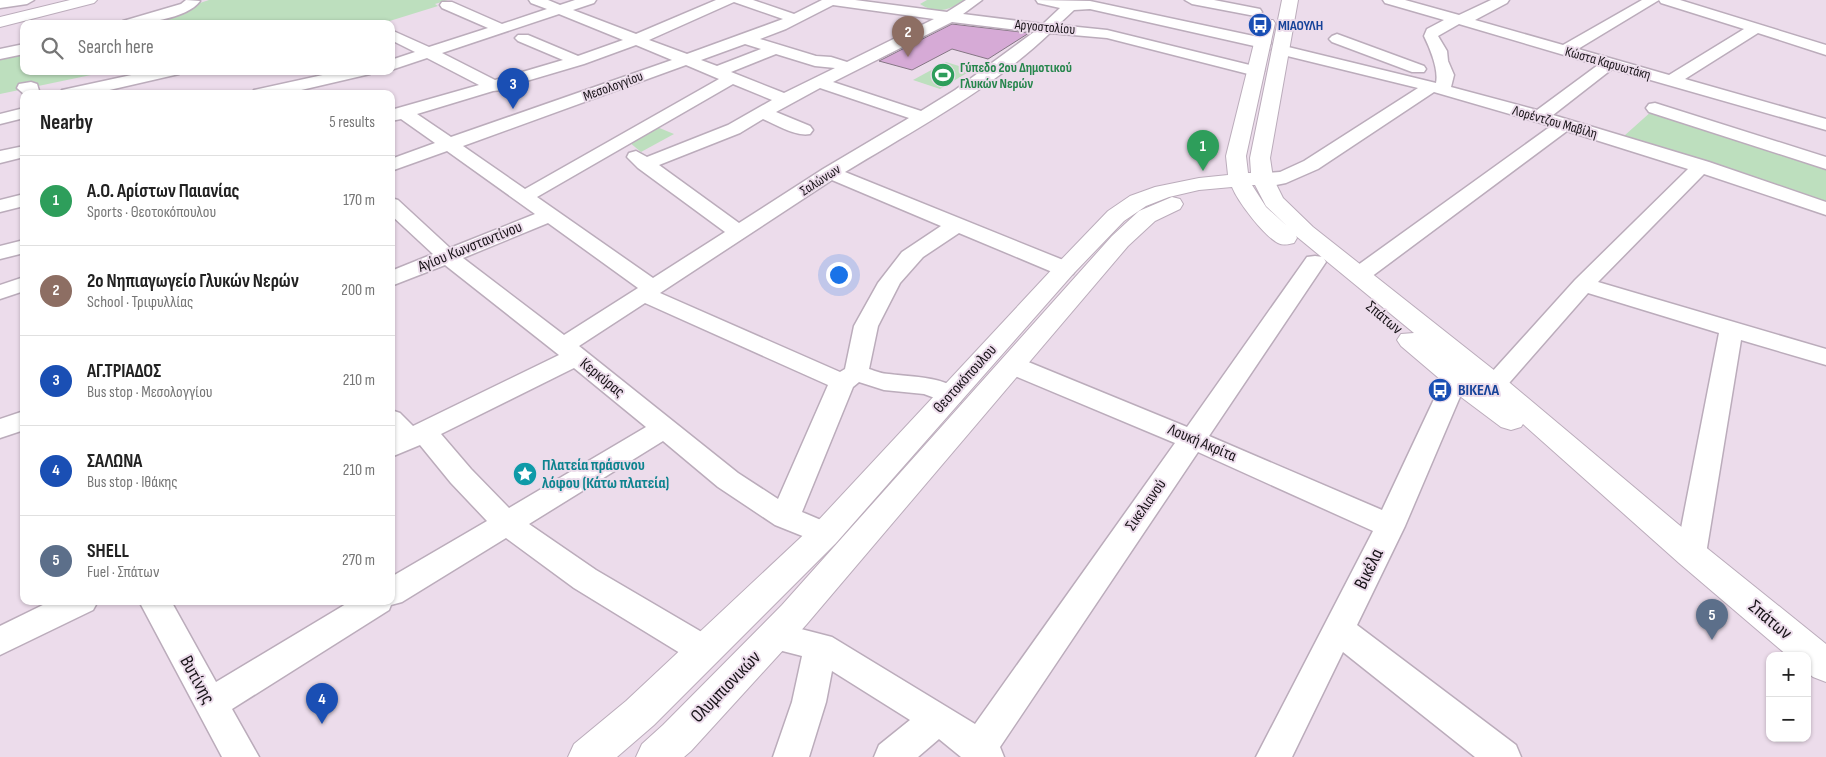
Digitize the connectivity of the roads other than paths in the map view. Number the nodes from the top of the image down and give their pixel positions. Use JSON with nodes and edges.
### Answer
{"nodes":[{"id":1,"x":26,"y":0,"type":"edge"},
{"id":2,"x":56,"y":0,"type":"edge"},
{"id":3,"x":536,"y":0,"type":"edge"},
{"id":4,"x":589,"y":0,"type":"edge"},
{"id":5,"x":728,"y":0,"type":"edge"},
{"id":6,"x":739,"y":0,"type":"edge"},
{"id":7,"x":832,"y":0,"type":"edge"},
{"id":8,"x":975,"y":0,"type":"edge"},
{"id":9,"x":1043,"y":0,"type":"edge"},
{"id":10,"x":1192,"y":0,"type":"edge"},
{"id":11,"x":1290,"y":0,"type":"edge"},
{"id":12,"x":1390,"y":0,"type":"edge"},
{"id":13,"x":1502,"y":0,"type":"edge"},
{"id":14,"x":1652,"y":0,"type":"edge"},
{"id":15,"x":1666,"y":0,"type":"edge"},
{"id":16,"x":81,"y":1,"type":"edge"},
{"id":17,"x":193,"y":1,"type":"edge"},
{"id":18,"x":0,"y":4,"type":"edge"},
{"id":19,"x":447,"y":5,"type":"dead end"},
{"id":20,"x":1070,"y":6,"type":"junction"},
{"id":21,"x":559,"y":9,"type":"junction"},
{"id":22,"x":1263,"y":11,"type":"joint"},
{"id":23,"x":0,"y":13,"type":"edge"},
{"id":24,"x":950,"y":17,"type":"junction"},
{"id":25,"x":796,"y":19,"type":"junction"},
{"id":26,"x":142,"y":20,"type":"edge"},
{"id":27,"x":1458,"y":20,"type":"junction"},
{"id":28,"x":0,"y":22,"type":"edge"},
{"id":29,"x":1047,"y":28,"type":"junction"},
{"id":30,"x":1756,"y":28,"type":"junction"},
{"id":31,"x":502,"y":29,"type":"junction"},
{"id":32,"x":395,"y":36,"type":"edge"},
{"id":33,"x":523,"y":38,"type":"dead end"},
{"id":34,"x":745,"y":38,"type":"junction"},
{"id":35,"x":1337,"y":39,"type":"dead end"},
{"id":36,"x":636,"y":40,"type":"junction"},
{"id":37,"x":1263,"y":43,"type":"junction"},
{"id":38,"x":776,"y":48,"type":"junction"},
{"id":39,"x":20,"y":50,"type":"edge"},
{"id":40,"x":1280,"y":50,"type":"junction"},
{"id":41,"x":1564,"y":50,"type":"junction"},
{"id":42,"x":1826,"y":50,"type":"edge"},
{"id":43,"x":430,"y":53,"type":"junction"},
{"id":44,"x":0,"y":54,"type":"edge"},
{"id":45,"x":685,"y":60,"type":"junction"},
{"id":46,"x":578,"y":62,"type":"junction"},
{"id":47,"x":395,"y":64,"type":"edge"},
{"id":48,"x":1610,"y":64,"type":"junction"},
{"id":49,"x":848,"y":67,"type":"junction"},
{"id":50,"x":1256,"y":71,"type":"junction"},
{"id":51,"x":155,"y":75,"type":"edge"},
{"id":52,"x":346,"y":75,"type":"edge"},
{"id":53,"x":724,"y":75,"type":"junction"},
{"id":54,"x":1671,"y":81,"type":"junction"},
{"id":55,"x":818,"y":82,"type":"junction"},
{"id":56,"x":1440,"y":86,"type":"junction"},
{"id":57,"x":496,"y":87,"type":"junction"},
{"id":58,"x":86,"y":90,"type":"edge"},
{"id":59,"x":278,"y":90,"type":"edge"},
{"id":60,"x":785,"y":99,"type":"junction"},
{"id":61,"x":1655,"y":108,"type":"dead end"},
{"id":62,"x":762,"y":112,"type":"junction"},
{"id":63,"x":20,"y":114,"type":"edge"},
{"id":64,"x":397,"y":114,"type":"edge"},
{"id":65,"x":922,"y":117,"type":"junction"},
{"id":66,"x":1539,"y":117,"type":"junction"},
{"id":67,"x":0,"y":119,"type":"edge"},
{"id":68,"x":1565,"y":124,"type":"junction"},
{"id":69,"x":1826,"y":125,"type":"edge"},
{"id":70,"x":804,"y":130,"type":"dead end"},
{"id":71,"x":618,"y":143,"type":"junction"},
{"id":72,"x":450,"y":145,"type":"junction"},
{"id":73,"x":20,"y":152,"type":"edge"},
{"id":74,"x":0,"y":157,"type":"edge"},
{"id":75,"x":1826,"y":163,"type":"edge"},
{"id":76,"x":395,"y":164,"type":"edge"},
{"id":77,"x":645,"y":164,"type":"junction"},
{"id":78,"x":1702,"y":166,"type":"junction"},
{"id":79,"x":830,"y":173,"type":"junction"},
{"id":80,"x":1253,"y":185,"type":"junction"},
{"id":81,"x":524,"y":197,"type":"junction"},
{"id":82,"x":20,"y":201,"type":"edge"},
{"id":83,"x":0,"y":206,"type":"edge"},
{"id":84,"x":395,"y":208,"type":"edge"},
{"id":85,"x":1826,"y":209,"type":"edge"},
{"id":86,"x":550,"y":215,"type":"junction"},
{"id":87,"x":958,"y":224,"type":"junction"},
{"id":88,"x":740,"y":233,"type":"junction"},
{"id":89,"x":20,"y":247,"type":"edge"},
{"id":90,"x":0,"y":253,"type":"edge"},
{"id":91,"x":448,"y":257,"type":"junction"},
{"id":92,"x":1315,"y":262,"type":"junction"},
{"id":93,"x":1065,"y":269,"type":"junction"},
{"id":94,"x":1359,"y":275,"type":"junction"},
{"id":95,"x":395,"y":277,"type":"edge"},
{"id":96,"x":20,"y":285,"type":"edge"},
{"id":97,"x":1584,"y":285,"type":"junction"},
{"id":98,"x":648,"y":291,"type":"junction"},
{"id":99,"x":0,"y":292,"type":"edge"},
{"id":100,"x":1731,"y":329,"type":"junction"},
{"id":101,"x":570,"y":352,"type":"junction"},
{"id":102,"x":1826,"y":357,"type":"edge"},
{"id":103,"x":1012,"y":365,"type":"junction"},
{"id":104,"x":849,"y":378,"type":"junction"},
{"id":105,"x":1456,"y":378,"type":"junction"},
{"id":106,"x":1494,"y":384,"type":"junction"},
{"id":107,"x":951,"y":396,"type":"junction"},
{"id":108,"x":20,"y":422,"type":"edge"},
{"id":109,"x":395,"y":424,"type":"edge"},
{"id":110,"x":664,"y":428,"type":"junction"},
{"id":111,"x":0,"y":429,"type":"edge"},
{"id":112,"x":1192,"y":439,"type":"junction"},
{"id":113,"x":408,"y":440,"type":"edge"},
{"id":114,"x":785,"y":517,"type":"junction"},
{"id":115,"x":506,"y":523,"type":"junction"},
{"id":116,"x":1390,"y":526,"type":"junction"},
{"id":117,"x":825,"y":534,"type":"junction"},
{"id":118,"x":1691,"y":554,"type":"junction"},
{"id":119,"x":395,"y":591,"type":"edge"},
{"id":120,"x":74,"y":605,"type":"edge"},
{"id":121,"x":156,"y":605,"type":"edge"},
{"id":122,"x":371,"y":605,"type":"edge"},
{"id":123,"x":784,"y":626,"type":"junction"},
{"id":124,"x":1339,"y":630,"type":"junction"},
{"id":125,"x":0,"y":641,"type":"edge"},
{"id":126,"x":820,"y":647,"type":"junction"},
{"id":127,"x":705,"y":651,"type":"junction"},
{"id":128,"x":1826,"y":666,"type":"edge"},
{"id":129,"x":210,"y":704,"type":"junction"},
{"id":130,"x":937,"y":718,"type":"junction"},
{"id":131,"x":982,"y":753,"type":"edge"},
{"id":132,"x":241,"y":757,"type":"edge"},
{"id":133,"x":588,"y":757,"type":"edge"},
{"id":134,"x":656,"y":757,"type":"edge"},
{"id":135,"x":791,"y":757,"type":"edge"},
{"id":136,"x":892,"y":757,"type":"edge"},
{"id":137,"x":1274,"y":757,"type":"edge"},
{"id":138,"x":1503,"y":757,"type":"edge"}],
"edges":[{"from":1,"to":18,"type":"street"},
{"from":2,"to":23,"type":"main road"},
{"from":3,"to":21,"type":"street"},
{"from":4,"to":21,"type":"street"},
{"from":5,"to":36,"type":"street"},
{"from":6,"to":25,"type":"street"},
{"from":7,"to":24,"type":"street","name":"Αργοστολίου"},
{"from":7,"to":25,"type":"street","name":"Μεσολογγίου"},
{"from":8,"to":24,"type":"street"},
{"from":9,"to":20,"type":"street"},
{"from":10,"to":22,"type":"street"},
{"from":11,"to":40,"type":"main road"},
{"from":12,"to":27,"type":"street","name":"Κώστα Καρυωτάκη"},
{"from":13,"to":27,"type":"street"},
{"from":14,"to":41,"type":"street"},
{"from":15,"to":30,"type":"street"},
{"from":16,"to":28,"type":"main road"},
{"from":17,"to":26,"type":"street"},
{"from":19,"to":31,"type":"street"},
{"from":20,"to":29,"type":"street","name":"Σαλώνων"},
{"from":20,"to":37,"type":"street"},
{"from":21,"to":31,"type":"street"},
{"from":21,"to":36,"type":"street"},
{"from":22,"to":37,"type":"main road"},
{"from":24,"to":29,"type":"street","name":"Αργοστολίου"},
{"from":24,"to":49,"type":"street"},
{"from":25,"to":34,"type":"street","name":"Μεσολογγίου"},
{"from":27,"to":41,"type":"street","name":"Κώστα Καρυωτάκη"},
{"from":27,"to":56,"type":"street"},
{"from":29,"to":50,"type":"street","name":"Αργοστολίου"},
{"from":29,"to":65,"type":"street","name":"Σαλώνων"},
{"from":30,"to":42,"type":"street"},
{"from":30,"to":54,"type":"street"},
{"from":31,"to":43,"type":"street"},
{"from":32,"to":43,"type":"street"},
{"from":33,"to":46,"type":"street"},
{"from":34,"to":38,"type":"street"},
{"from":34,"to":45,"type":"street","name":"Μεσολογγίου"},
{"from":35,"to":56,"type":"street"},
{"from":36,"to":45,"type":"street"},
{"from":36,"to":46,"type":"street"},
{"from":37,"to":50,"type":"main road"},
{"from":38,"to":49,"type":"street"},
{"from":38,"to":53,"type":"street"},
{"from":39,"to":44,"type":"street"},
{"from":40,"to":56,"type":"street","name":"Λορέντζου Μαβίλη"},
{"from":40,"to":80,"type":"main road"},
{"from":41,"to":48,"type":"street","name":"Κώστα Καρυωτάκη"},
{"from":43,"to":47,"type":"street"},
{"from":43,"to":57,"type":"street"},
{"from":45,"to":53,"type":"street"},
{"from":45,"to":72,"type":"street","name":"Μεσολογγίου"},
{"from":46,"to":57,"type":"street"},
{"from":48,"to":54,"type":"street","name":"Κώστα Καρυωτάκη"},
{"from":48,"to":66,"type":"street"},
{"from":49,"to":55,"type":"street"},
{"from":50,"to":80,"type":"main road"},
{"from":51,"to":58,"type":"street"},
{"from":52,"to":59,"type":"street"},
{"from":53,"to":60,"type":"street"},
{"from":53,"to":71,"type":"street"},
{"from":54,"to":69,"type":"street","name":"Κώστα Καρυωτάκη"},
{"from":55,"to":60,"type":"street"},
{"from":55,"to":65,"type":"street"},
{"from":56,"to":66,"type":"street","name":"Λορέντζου Μαβίλη"},
{"from":56,"to":80,"type":"street"},
{"from":57,"to":64,"type":"street"},
{"from":60,"to":62,"type":"street"},
{"from":61,"to":75,"type":"street"},
{"from":62,"to":70,"type":"street"},
{"from":62,"to":77,"type":"street"},
{"from":63,"to":67,"type":"street"},
{"from":64,"to":72,"type":"street"},
{"from":65,"to":79,"type":"street","name":"Σαλώνων"},
{"from":66,"to":68,"type":"street","name":"Λορέντζου Μαβίλη"},
{"from":68,"to":78,"type":"street","name":"Λορέντζου Μαβίλη"},
{"from":68,"to":94,"type":"street"},
{"from":71,"to":77,"type":"street"},
{"from":71,"to":81,"type":"street"},
{"from":72,"to":76,"type":"street","name":"Μεσολογγίου"},
{"from":72,"to":81,"type":"street"},
{"from":73,"to":74,"type":"street"},
{"from":77,"to":88,"type":"street"},
{"from":78,"to":85,"type":"street","name":"Λορέντζου Μαβίλη"},
{"from":78,"to":97,"type":"street"},
{"from":79,"to":87,"type":"street"},
{"from":79,"to":88,"type":"street","name":"Σαλώνων"},
{"from":80,"to":92,"type":"main road","name":"Σπάτων"},
{"from":80,"to":93,"type":"main road","name":"Θεοτοκόπουλου"},
{"from":80,"to":94,"type":"main road","name":"Σπάτων"},
{"from":80,"to":103,"type":"main road","name":"Θεοτοκόπουλου"},
{"from":81,"to":86,"type":"street"},
{"from":82,"to":83,"type":"street"},
{"from":84,"to":91,"type":"street","name":"Κερκύρας"},
{"from":86,"to":91,"type":"street","name":"Αγίου Κωνσταντίνου"},
{"from":86,"to":98,"type":"street"},
{"from":87,"to":93,"type":"street"},
{"from":87,"to":104,"type":"street"},
{"from":88,"to":98,"type":"street","name":"Σαλώνων"},
{"from":89,"to":90,"type":"street"},
{"from":91,"to":95,"type":"street","name":"Αγίου Κωνσταντίνου"},
{"from":91,"to":101,"type":"street","name":"Κερκύρας"},
{"from":92,"to":105,"type":"main road","name":"Σπάτων"},
{"from":92,"to":112,"type":"street","name":"Σικελιανού"},
{"from":93,"to":107,"type":"main road","name":"Θεοτοκόπουλου"},
{"from":94,"to":106,"type":"main road","name":"Σπάτων"},
{"from":96,"to":99,"type":"street"},
{"from":97,"to":100,"type":"street"},
{"from":97,"to":106,"type":"street"},
{"from":98,"to":101,"type":"street","name":"Σαλώνων"},
{"from":98,"to":104,"type":"street"},
{"from":100,"to":102,"type":"street"},
{"from":100,"to":118,"type":"street"},
{"from":101,"to":110,"type":"street","name":"Κερκύρας"},
{"from":101,"to":113,"type":"street","name":"Σαλώνων"},
{"from":103,"to":112,"type":"street","name":"Λουκή Ακρίτα"},
{"from":103,"to":123,"type":"main road","name":"Θεοτοκόπουλου"},
{"from":104,"to":107,"type":"street"},
{"from":104,"to":114,"type":"street"},
{"from":105,"to":116,"type":"street","name":"Βικέλα"},
{"from":105,"to":118,"type":"main road","name":"Σπάτων"},
{"from":106,"to":118,"type":"main road","name":"Σπάτων"},
{"from":107,"to":117,"type":"main road","name":"Θεοτοκόπουλου"},
{"from":108,"to":111,"type":"street"},
{"from":109,"to":113,"type":"street"},
{"from":110,"to":114,"type":"street","name":"Κερκύρας"},
{"from":110,"to":115,"type":"street"},
{"from":112,"to":116,"type":"street","name":"Λουκή Ακρίτα"},
{"from":112,"to":131,"type":"street","name":"Σικελιανού"},
{"from":113,"to":115,"type":"street"},
{"from":114,"to":117,"type":"street","name":"Κερκύρας"},
{"from":115,"to":119,"type":"street"},
{"from":115,"to":127,"type":"street"},
{"from":116,"to":124,"type":"street","name":"Βικέλα"},
{"from":117,"to":127,"type":"main road","name":"Θεοτοκόπουλου"},
{"from":118,"to":128,"type":"main road","name":"Σπάτων"},
{"from":120,"to":125,"type":"street"},
{"from":121,"to":129,"type":"street","name":"Βυτίνης"},
{"from":122,"to":129,"type":"street"},
{"from":123,"to":126,"type":"street"},
{"from":123,"to":134,"type":"main road","name":"Ολυμπιονικών"},
{"from":124,"to":137,"type":"street","name":"Βικέλα"},
{"from":124,"to":138,"type":"street"},
{"from":126,"to":130,"type":"street"},
{"from":126,"to":135,"type":"street"},
{"from":127,"to":133,"type":"main road"},
{"from":129,"to":132,"type":"street","name":"Βυτίνης"},
{"from":130,"to":131,"type":"street"},
{"from":130,"to":136,"type":"street"}]}
